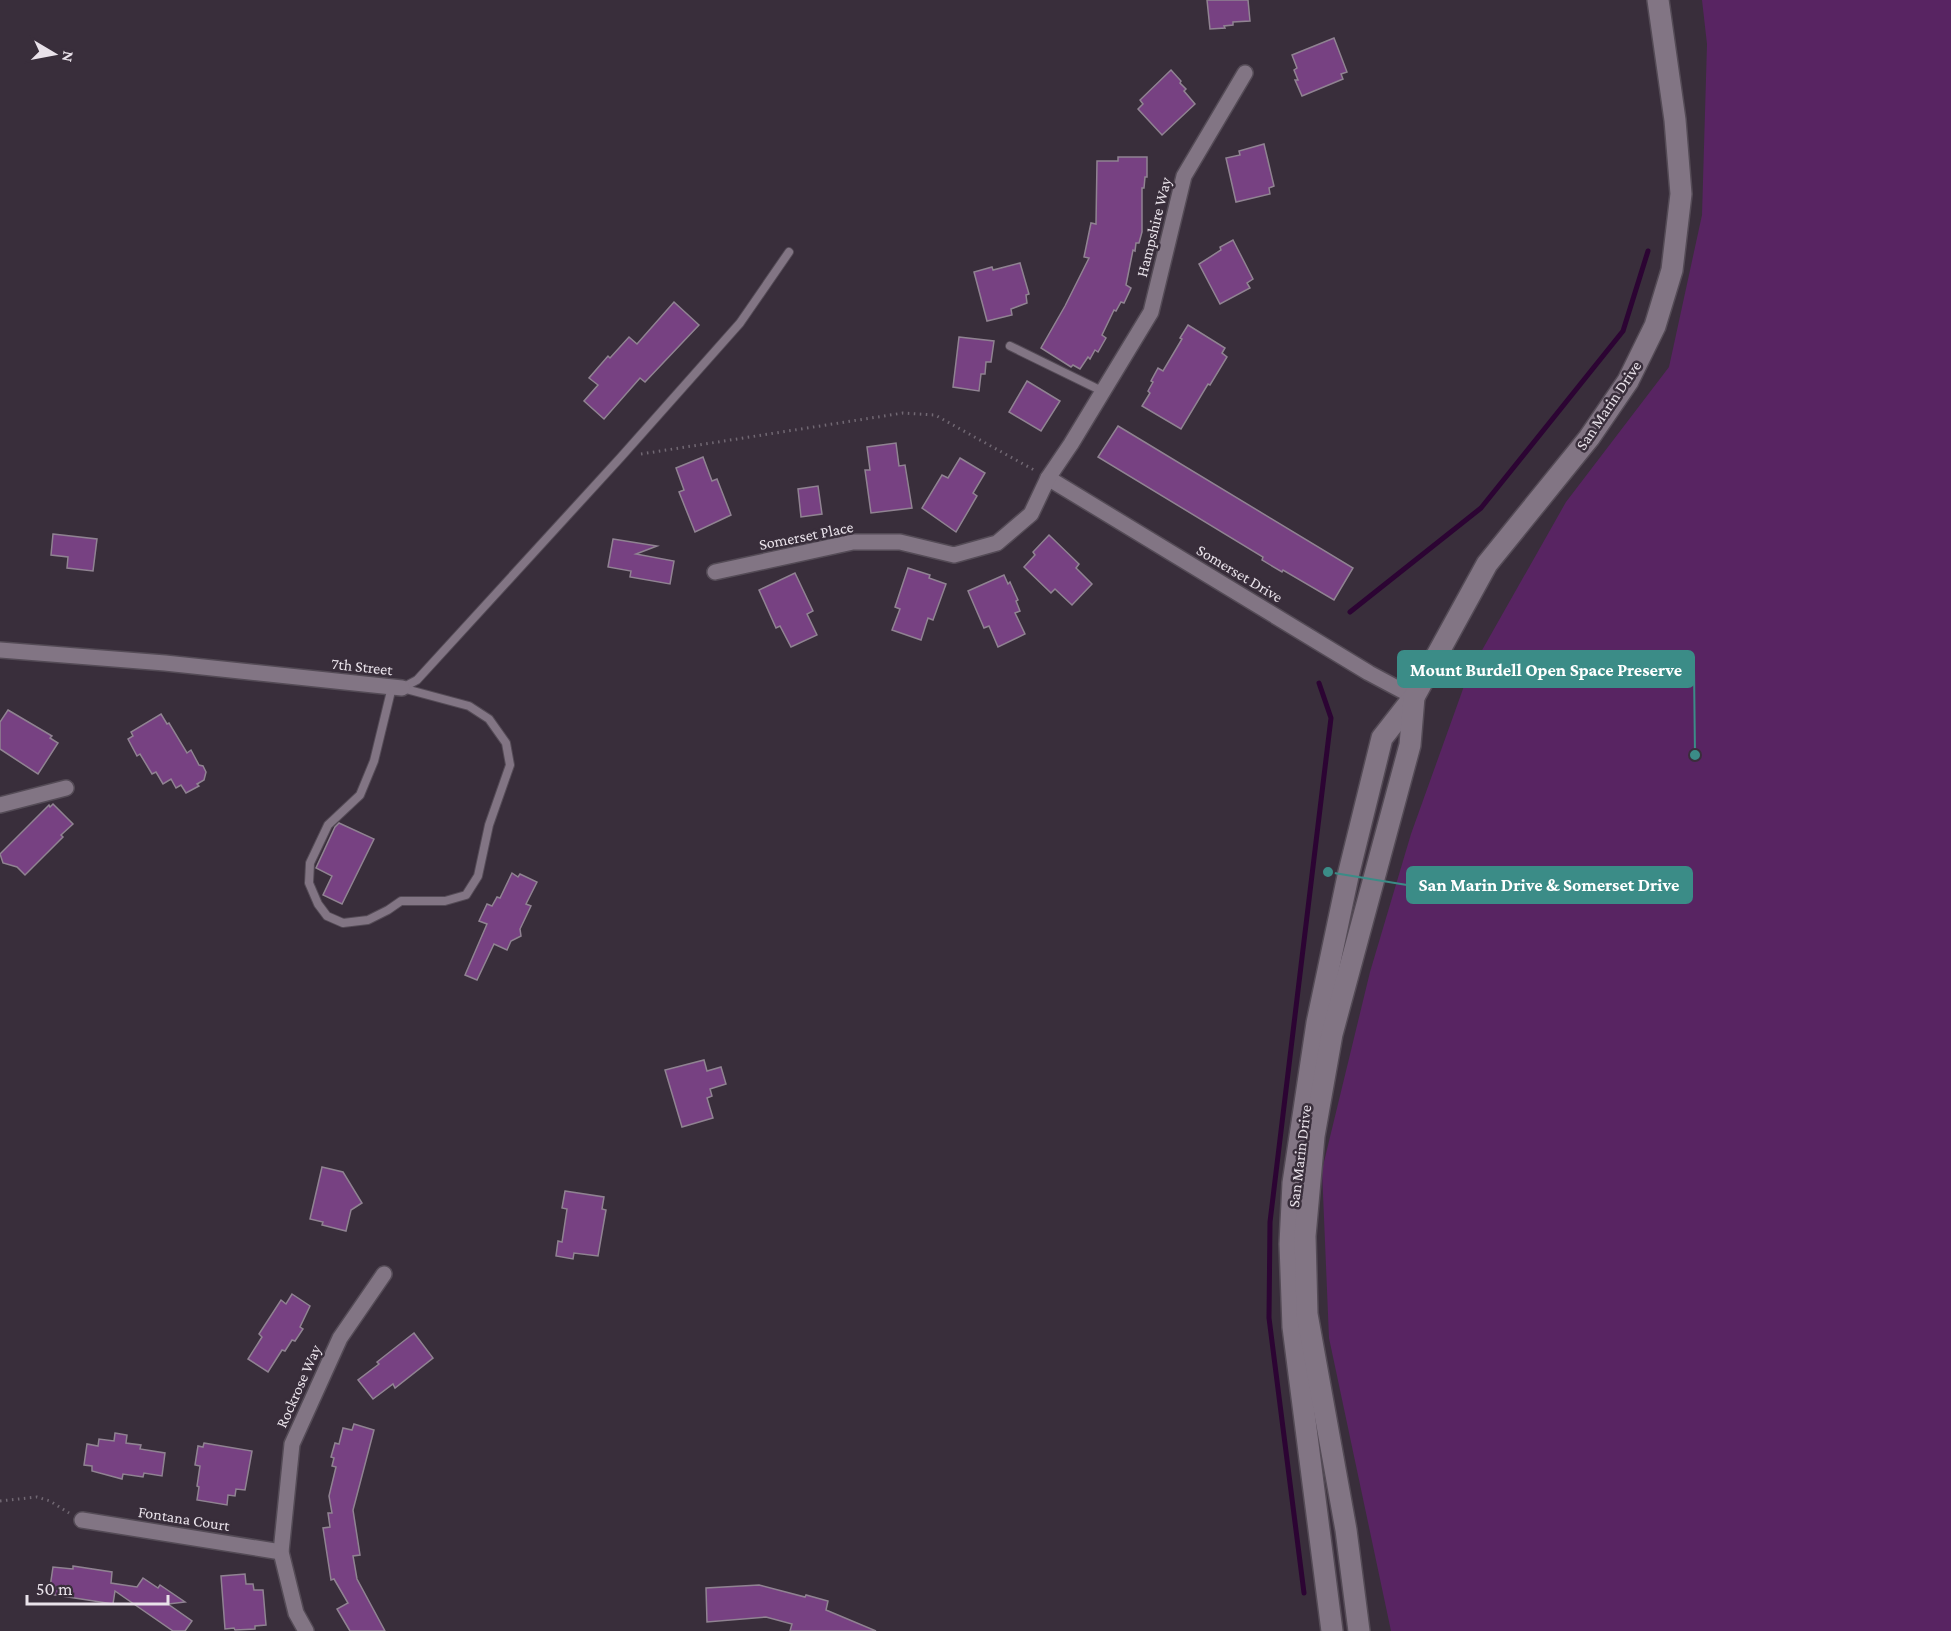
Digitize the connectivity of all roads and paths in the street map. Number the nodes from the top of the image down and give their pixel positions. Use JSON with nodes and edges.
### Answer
{"nodes":[{"id":1,"x":1658,"y":0,"type":"edge"},
{"id":2,"x":1245,"y":73,"type":"dead end"},
{"id":3,"x":789,"y":252,"type":"dead end"},
{"id":4,"x":1010,"y":346,"type":"dead end"},
{"id":5,"x":1104,"y":393,"type":"junction"},
{"id":6,"x":621,"y":458,"type":"junction"},
{"id":7,"x":1048,"y":478,"type":"junction"},
{"id":8,"x":715,"y":572,"type":"dead end"},
{"id":9,"x":0,"y":650,"type":"edge"},
{"id":10,"x":397,"y":688,"type":"junction"},
{"id":11,"x":1414,"y":697,"type":"junction"},
{"id":12,"x":66,"y":788,"type":"dead end"},
{"id":13,"x":0,"y":805,"type":"edge"},
{"id":14,"x":384,"y":1274,"type":"dead end"},
{"id":15,"x":0,"y":1501,"type":"edge"},
{"id":16,"x":50,"y":1501,"type":"dead end"},
{"id":17,"x":82,"y":1520,"type":"dead end"},
{"id":18,"x":281,"y":1552,"type":"junction"},
{"id":19,"x":306,"y":1631,"type":"edge"},
{"id":20,"x":1332,"y":1631,"type":"edge"},
{"id":21,"x":1359,"y":1631,"type":"edge"}],
"edges":[{"from":1,"to":11,"type":"main road","name":"San Marin Drive"},
{"from":2,"to":5,"type":"street","name":"Hampshire Way"},
{"from":3,"to":6,"type":"lane","name":"7th Street"},
{"from":4,"to":5,"type":"lane"},
{"from":5,"to":7,"type":"street","name":"Hampshire Way"},
{"from":6,"to":7,"type":"path"},
{"from":6,"to":10,"type":"lane","name":"7th Street"},
{"from":7,"to":8,"type":"street","name":"Somerset Place"},
{"from":7,"to":11,"type":"street","name":"Somerset Drive"},
{"from":9,"to":10,"type":"street","name":"7th Street"},
{"from":10,"to":10,"type":"lane"},
{"from":11,"to":20,"type":"main road","name":"San Marin Drive"},
{"from":11,"to":21,"type":"main road","name":"San Marin Drive"},
{"from":12,"to":13,"type":"street"},
{"from":14,"to":18,"type":"street","name":"Rockrose Way"},
{"from":15,"to":16,"type":"path"},
{"from":17,"to":18,"type":"street","name":"Fontana Court"},
{"from":18,"to":19,"type":"street","name":"Rockrose Way"}]}
